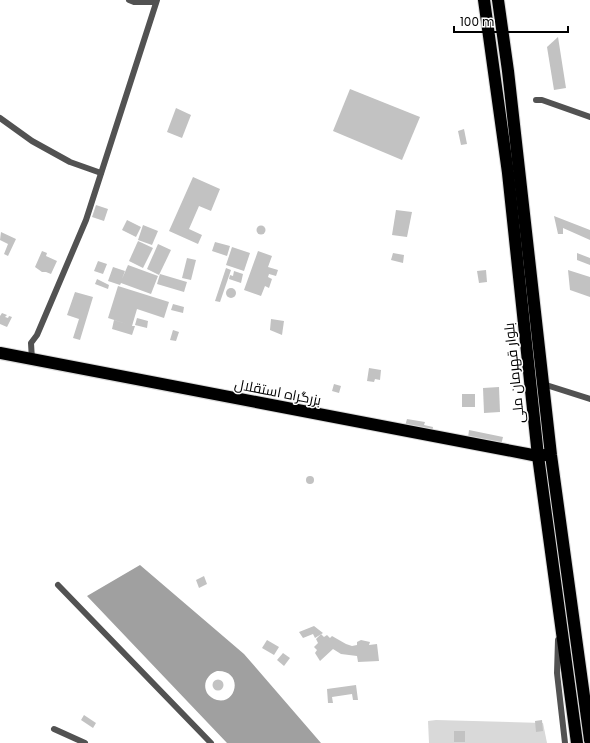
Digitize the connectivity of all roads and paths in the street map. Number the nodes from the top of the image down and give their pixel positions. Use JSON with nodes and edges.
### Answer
{"nodes":[{"id":1,"x":129,"y":0,"type":"edge"},
{"id":2,"x":484,"y":0,"type":"edge"},
{"id":3,"x":498,"y":0,"type":"edge"},
{"id":4,"x":157,"y":1,"type":"edge"},
{"id":5,"x":536,"y":100,"type":"dead end"},
{"id":6,"x":590,"y":117,"type":"edge"},
{"id":7,"x":0,"y":118,"type":"edge"},
{"id":8,"x":101,"y":173,"type":"junction"},
{"id":9,"x":0,"y":353,"type":"edge"},
{"id":10,"x":32,"y":360,"type":"junction"},
{"id":11,"x":543,"y":384,"type":"junction"},
{"id":12,"x":590,"y":399,"type":"edge"},
{"id":13,"x":551,"y":455,"type":"junction"},
{"id":14,"x":538,"y":456,"type":"junction"},
{"id":15,"x":58,"y":585,"type":"dead end"},
{"id":16,"x":560,"y":618,"type":"junction"},
{"id":17,"x":54,"y":729,"type":"dead end"},
{"id":18,"x":590,"y":740,"type":"edge"},
{"id":19,"x":85,"y":743,"type":"edge"},
{"id":20,"x":211,"y":743,"type":"edge"},
{"id":21,"x":565,"y":743,"type":"edge"},
{"id":22,"x":577,"y":743,"type":"edge"}],
"edges":[{"from":1,"to":4,"type":"street"},
{"from":2,"to":14,"type":"highway","name":"بلوار قهرمان ملی"},
{"from":3,"to":11,"type":"highway","name":"بلوار قهرمان ملی"},
{"from":4,"to":8,"type":"street"},
{"from":5,"to":6,"type":"street"},
{"from":7,"to":8,"type":"street"},
{"from":8,"to":10,"type":"street"},
{"from":9,"to":10,"type":"highway","name":"بزرگراه استقلال"},
{"from":10,"to":14,"type":"highway","name":"بزرگراه استقلال"},
{"from":11,"to":12,"type":"street"},
{"from":11,"to":13,"type":"highway","name":"بلوار قهرمان ملی"},
{"from":13,"to":14,"type":"highway","name":"بزرگراه استقلال"},
{"from":13,"to":18,"type":"highway","name":"بلوار قهرمان ملی"},
{"from":14,"to":16,"type":"highway","name":"بلوار قهرمان ملی"},
{"from":15,"to":20,"type":"street"},
{"from":16,"to":21,"type":"street"},
{"from":16,"to":22,"type":"highway","name":"بلوار قهرمان ملی"},
{"from":17,"to":19,"type":"street"}]}
